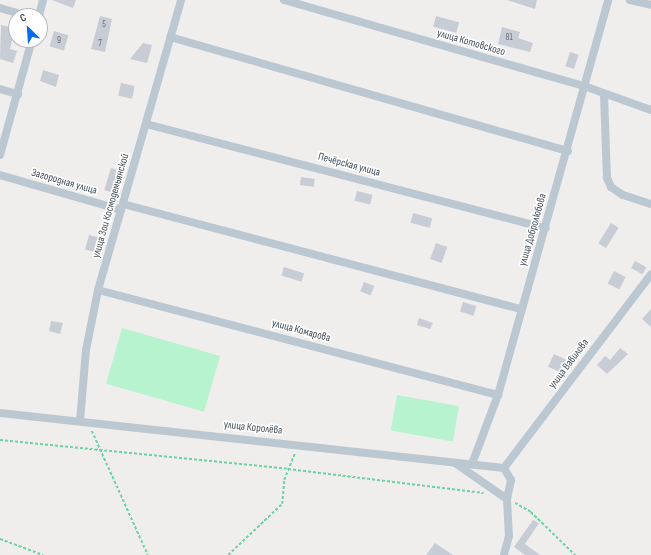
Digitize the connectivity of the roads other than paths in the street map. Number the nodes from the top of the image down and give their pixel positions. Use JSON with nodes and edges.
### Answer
{"nodes":[{"id":1,"x":181,"y":0,"type":"edge"},
{"id":2,"x":284,"y":0,"type":"edge"},
{"id":3,"x":608,"y":0,"type":"edge"},
{"id":4,"x":630,"y":0,"type":"edge"},
{"id":5,"x":651,"y":5,"type":"edge"},
{"id":6,"x":170,"y":37,"type":"junction"},
{"id":7,"x":30,"y":48,"type":"edge"},
{"id":8,"x":584,"y":86,"type":"junction"},
{"id":9,"x":0,"y":89,"type":"edge"},
{"id":10,"x":18,"y":94,"type":"junction"},
{"id":11,"x":604,"y":94,"type":"junction"},
{"id":12,"x":651,"y":110,"type":"edge"},
{"id":13,"x":146,"y":124,"type":"junction"},
{"id":14,"x":568,"y":151,"type":"junction"},
{"id":15,"x":0,"y":156,"type":"edge"},
{"id":16,"x":0,"y":175,"type":"edge"},
{"id":17,"x":651,"y":204,"type":"edge"},
{"id":18,"x":122,"y":207,"type":"junction"},
{"id":19,"x":546,"y":228,"type":"junction"},
{"id":20,"x":651,"y":274,"type":"edge"},
{"id":21,"x":98,"y":290,"type":"junction"},
{"id":22,"x":521,"y":309,"type":"junction"},
{"id":23,"x":498,"y":395,"type":"junction"},
{"id":24,"x":0,"y":413,"type":"edge"},
{"id":25,"x":84,"y":422,"type":"junction"},
{"id":26,"x":454,"y":463,"type":"junction"},
{"id":27,"x":472,"y":464,"type":"junction"},
{"id":28,"x":504,"y":468,"type":"junction"},
{"id":29,"x":503,"y":497,"type":"junction"},
{"id":30,"x":504,"y":555,"type":"edge"}],
"edges":[{"from":1,"to":6,"type":"street","name":"улица Зои Космодемьянской"},
{"from":2,"to":8,"type":"street","name":"улица Котовского"},
{"from":3,"to":8,"type":"street","name":"улица Добролюбова"},
{"from":4,"to":5,"type":"street"},
{"from":6,"to":13,"type":"street","name":"улица Зои Космодемьянской"},
{"from":6,"to":14,"type":"street"},
{"from":7,"to":10,"type":"street"},
{"from":8,"to":11,"type":"street","name":"улица Котовского"},
{"from":8,"to":14,"type":"street","name":"улица Добролюбова"},
{"from":9,"to":10,"type":"street"},
{"from":10,"to":15,"type":"street"},
{"from":11,"to":12,"type":"street","name":"улица Котовского"},
{"from":11,"to":17,"type":"street"},
{"from":13,"to":18,"type":"street","name":"улица Зои Космодемьянской"},
{"from":13,"to":19,"type":"street","name":"Печёрская улица"},
{"from":14,"to":19,"type":"street","name":"улица Добролюбова"},
{"from":16,"to":18,"type":"street","name":"Загородная улица"},
{"from":18,"to":21,"type":"street","name":"улица Зои Космодемьянской"},
{"from":18,"to":22,"type":"street"},
{"from":19,"to":22,"type":"street","name":"улица Добролюбова"},
{"from":20,"to":28,"type":"street","name":"улица Вавилова"},
{"from":21,"to":23,"type":"street","name":"улица Комарова"},
{"from":21,"to":25,"type":"street","name":"улица Зои Космодемьянской"},
{"from":22,"to":23,"type":"street","name":"улица Добролюбова"},
{"from":23,"to":27,"type":"street","name":"улица Добролюбова"},
{"from":24,"to":25,"type":"street","name":"улица Королёва"},
{"from":25,"to":26,"type":"street","name":"улица Королёва"},
{"from":26,"to":27,"type":"street","name":"улица Королёва"},
{"from":26,"to":29,"type":"street"},
{"from":27,"to":28,"type":"street","name":"улица Королёва"},
{"from":28,"to":29,"type":"street"},
{"from":29,"to":30,"type":"street"}]}
